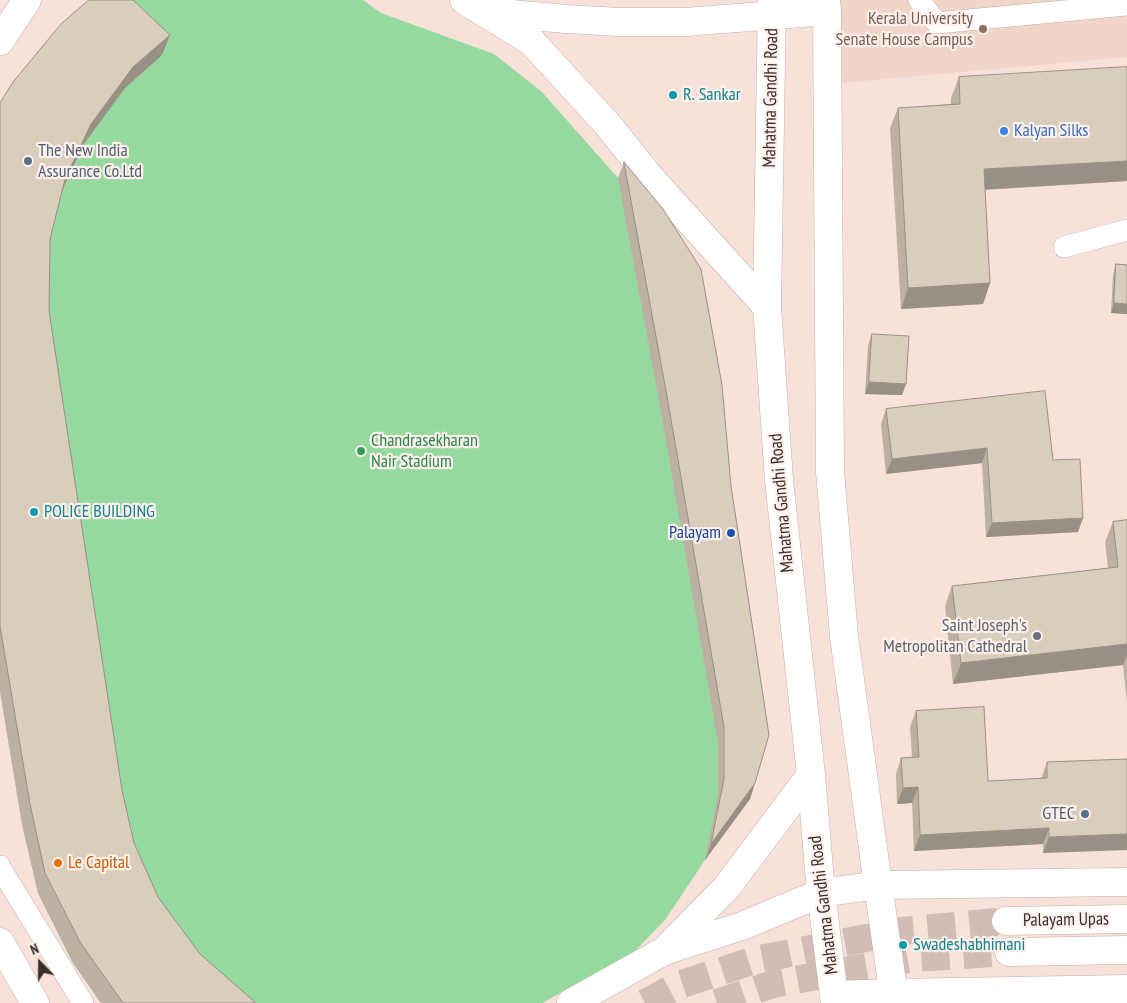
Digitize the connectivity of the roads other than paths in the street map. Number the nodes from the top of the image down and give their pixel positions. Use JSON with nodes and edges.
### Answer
{"nodes":[{"id":1,"x":27,"y":0,"type":"edge"},
{"id":2,"x":919,"y":0,"type":"edge"},
{"id":3,"x":1127,"y":5,"type":"edge"},
{"id":4,"x":473,"y":6,"type":"edge"},
{"id":5,"x":827,"y":6,"type":"edge"},
{"id":6,"x":772,"y":7,"type":"edge"},
{"id":7,"x":0,"y":41,"type":"edge"},
{"id":8,"x":1127,"y":230,"type":"edge"},
{"id":9,"x":1064,"y":247,"type":"dead end"},
{"id":10,"x":767,"y":306,"type":"junction"},
{"id":11,"x":811,"y":775,"type":"junction"},
{"id":12,"x":0,"y":866,"type":"edge"},
{"id":13,"x":1127,"y":882,"type":"edge"},
{"id":14,"x":878,"y":885,"type":"junction"},
{"id":15,"x":821,"y":893,"type":"junction"},
{"id":16,"x":1127,"y":919,"type":"edge"},
{"id":17,"x":1006,"y":921,"type":"tunnel mouth"},
{"id":18,"x":0,"y":942,"type":"edge"},
{"id":19,"x":1127,"y":950,"type":"edge"},
{"id":20,"x":664,"y":951,"type":"junction"},
{"id":21,"x":1009,"y":952,"type":"tunnel mouth"},
{"id":22,"x":1127,"y":989,"type":"edge"},
{"id":23,"x":895,"y":998,"type":"edge"},
{"id":24,"x":835,"y":999,"type":"edge"},
{"id":25,"x":34,"y":1003,"type":"edge"},
{"id":26,"x":83,"y":1003,"type":"edge"},
{"id":27,"x":571,"y":1003,"type":"edge"}],
"edges":[{"from":1,"to":7,"type":"main road"},
{"from":2,"to":3,"type":"lane"},
{"from":4,"to":6,"type":"main road"},
{"from":4,"to":10,"type":"main road"},
{"from":5,"to":6,"type":"main road"},
{"from":5,"to":14,"type":"main road"},
{"from":6,"to":10,"type":"main road","name":"Mahatma Gandhi Road"},
{"from":8,"to":9,"type":"lane"},
{"from":10,"to":11,"type":"main road","name":"Mahatma Gandhi Road"},
{"from":11,"to":15,"type":"main road","name":"Mahatma Gandhi Road"},
{"from":11,"to":20,"type":"main road"},
{"from":12,"to":26,"type":"lane"},
{"from":13,"to":14,"type":"main road"},
{"from":14,"to":15,"type":"main road"},
{"from":14,"to":23,"type":"main road"},
{"from":15,"to":20,"type":"main road"},
{"from":15,"to":24,"type":"main road","name":"Mahatma Gandhi Road"},
{"from":16,"to":17,"type":"main road","name":"Palayam Upas"},
{"from":18,"to":25,"type":"main road"},
{"from":19,"to":21,"type":"main road","name":"Palayam Upas"},
{"from":20,"to":27,"type":"main road"},
{"from":22,"to":23,"type":"main road"},
{"from":23,"to":24,"type":"main road"}]}
